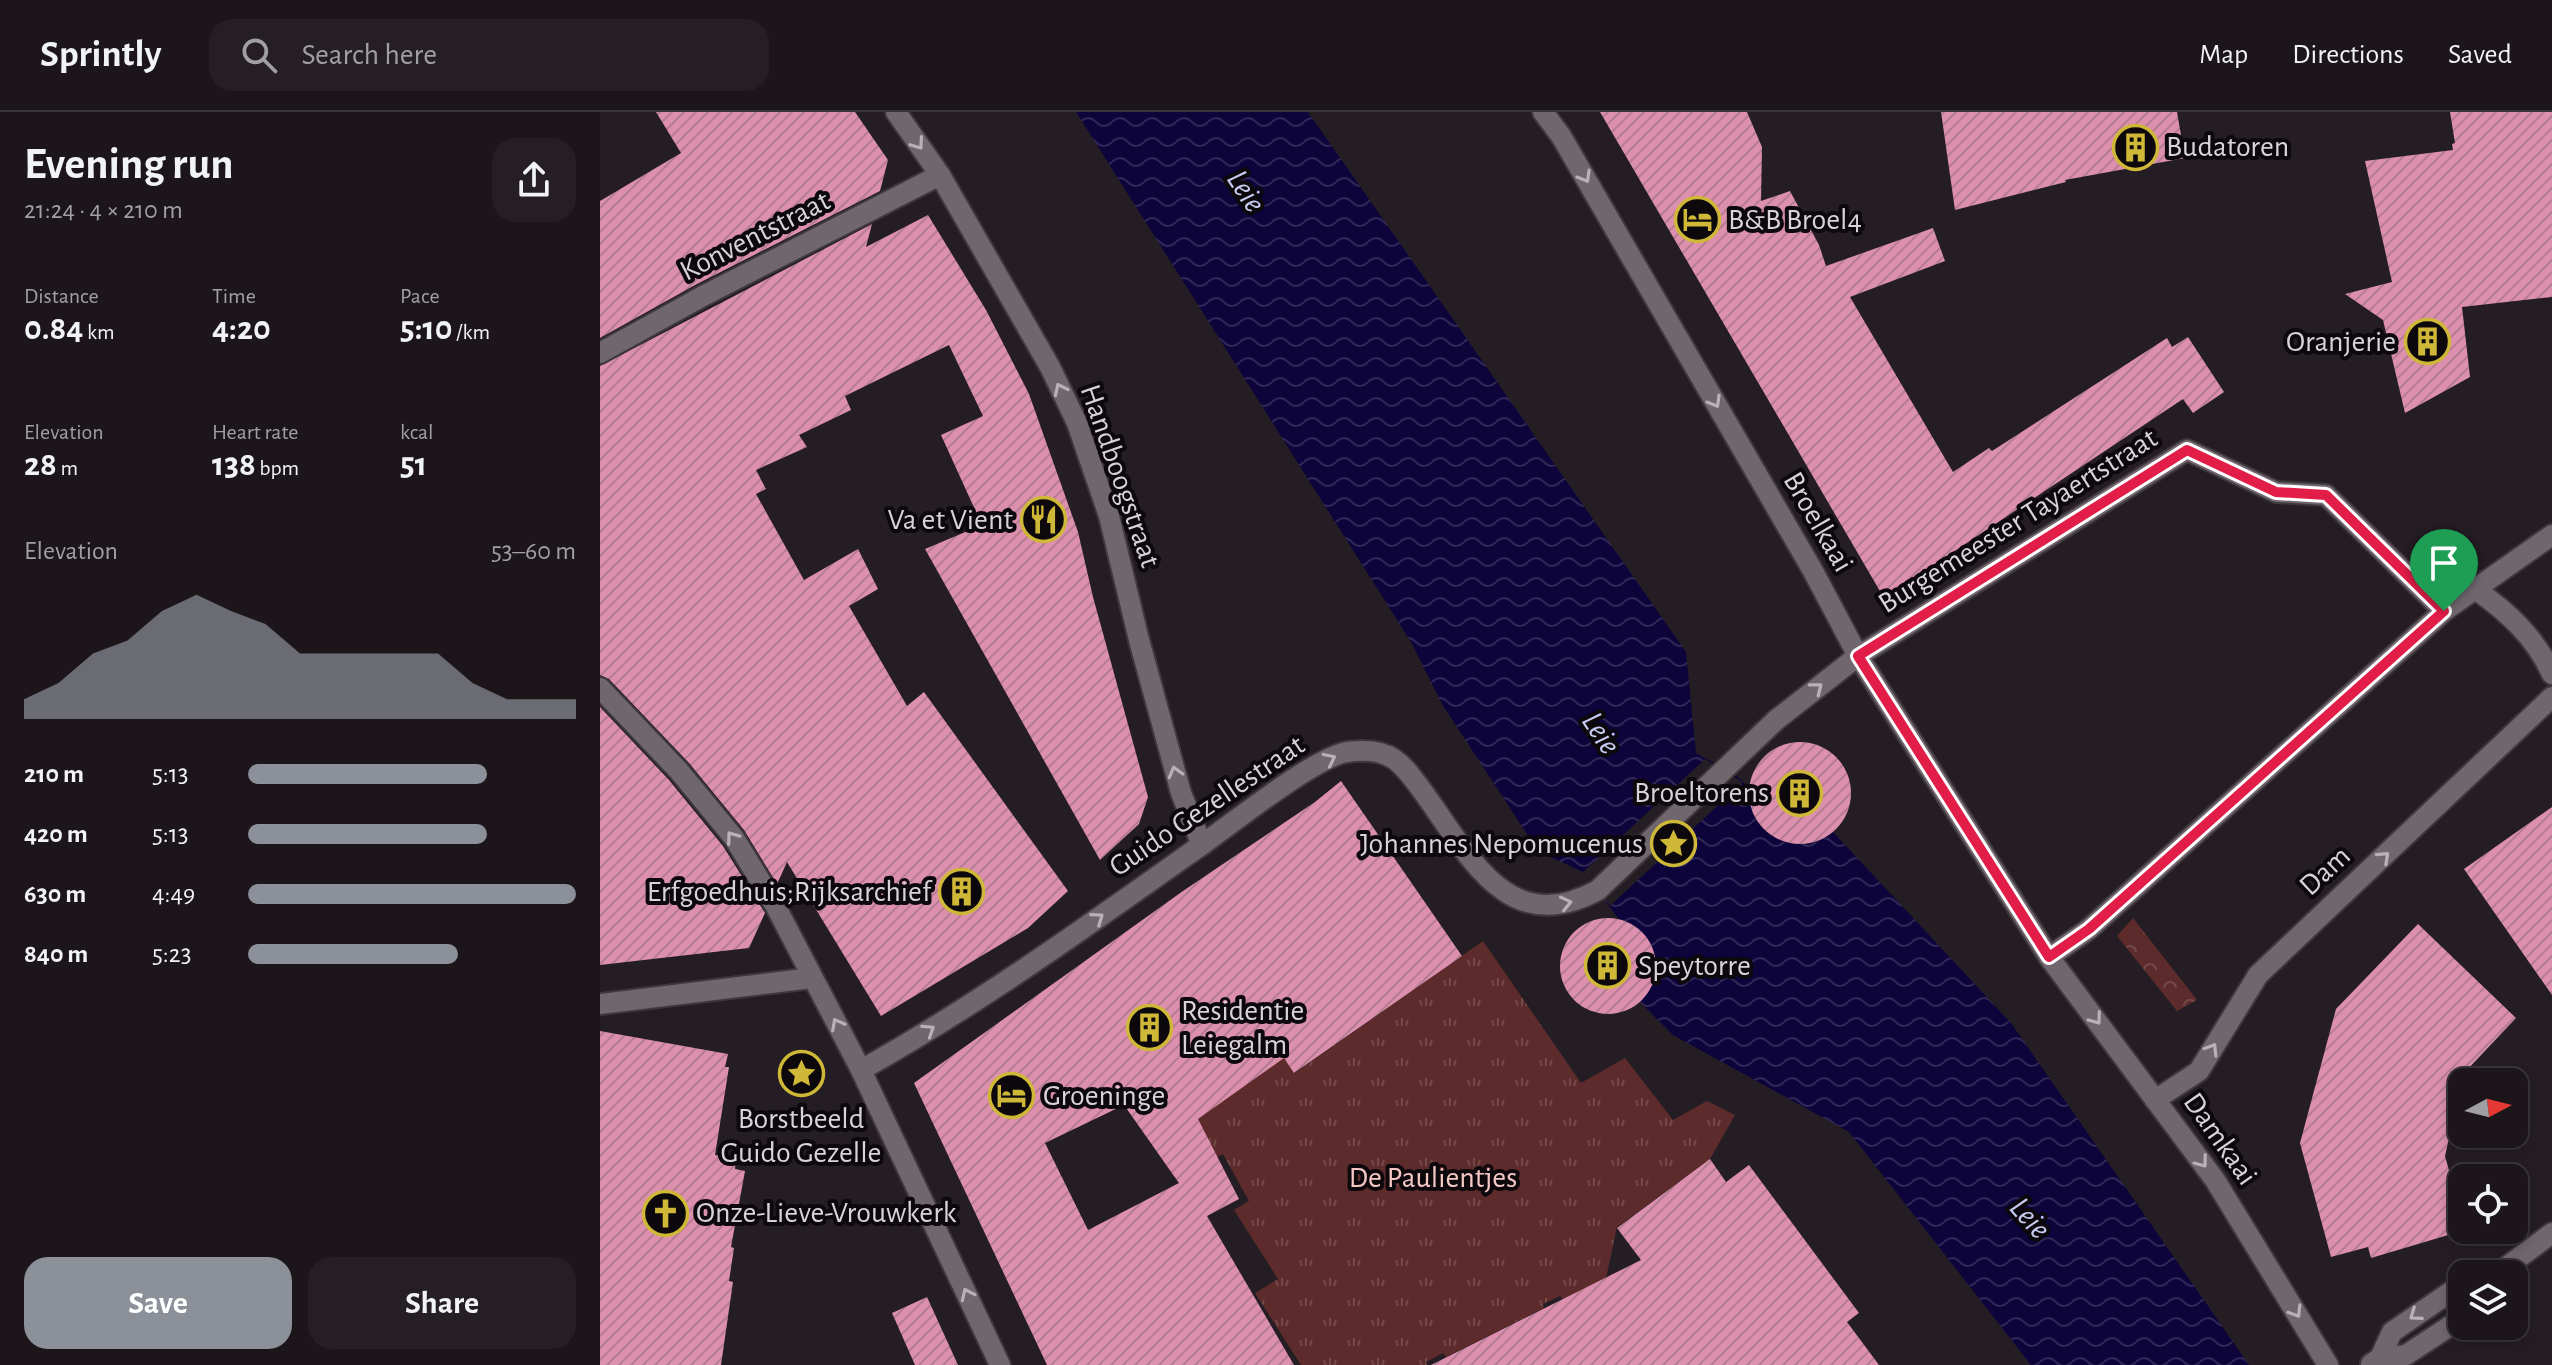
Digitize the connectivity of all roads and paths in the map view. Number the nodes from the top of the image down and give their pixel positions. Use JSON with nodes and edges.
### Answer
{"nodes":[{"id":1,"x":896,"y":112,"type":"edge"},
{"id":2,"x":1543,"y":112,"type":"edge"},
{"id":3,"x":940,"y":175,"type":"junction"},
{"id":4,"x":600,"y":353,"type":"edge"},
{"id":5,"x":2552,"y":535,"type":"edge"},
{"id":6,"x":2475,"y":589,"type":"junction"},
{"id":7,"x":2444,"y":611,"type":"junction"},
{"id":8,"x":1858,"y":656,"type":"junction"},
{"id":9,"x":2552,"y":674,"type":"edge"},
{"id":10,"x":600,"y":688,"type":"edge"},
{"id":11,"x":2552,"y":697,"type":"edge"},
{"id":12,"x":1202,"y":845,"type":"junction"},
{"id":13,"x":2049,"y":957,"type":"junction"},
{"id":14,"x":812,"y":978,"type":"junction"},
{"id":15,"x":600,"y":1004,"type":"edge"},
{"id":16,"x":861,"y":1070,"type":"junction"},
{"id":17,"x":2155,"y":1100,"type":"junction"},
{"id":18,"x":2552,"y":1233,"type":"edge"},
{"id":19,"x":2516,"y":1260,"type":"edge"},
{"id":20,"x":2448,"y":1294,"type":"edge"},
{"id":21,"x":2448,"y":1327,"type":"edge"},
{"id":22,"x":2375,"y":1362,"type":"edge"},
{"id":23,"x":1000,"y":1365,"type":"edge"},
{"id":24,"x":2328,"y":1365,"type":"edge"}],
"edges":[{"from":1,"to":3,"type":"street","name":"Handboogstraat","one_way":true},
{"from":2,"to":8,"type":"street","name":"Broelkaai","one_way":true},
{"from":3,"to":4,"type":"street","name":"Konventstraat"},
{"from":12,"to":3,"type":"street","name":"Handboogstraat","one_way":true},
{"from":5,"to":6,"type":"street"},
{"from":6,"to":7,"type":"street"},
{"from":6,"to":9,"type":"street"},
{"from":7,"to":8,"type":"street","name":"Burgemeester Tayaertstraat"},
{"from":7,"to":13,"type":"street"},
{"from":12,"to":8,"type":"street","name":"Guido Gezellestraat","one_way":true},
{"from":8,"to":13,"type":"street","name":"Broelkaai"},
{"from":14,"to":10,"type":"street","one_way":true},
{"from":17,"to":11,"type":"street","name":"Dam","one_way":true},
{"from":16,"to":12,"type":"street","name":"Guido Gezellestraat","one_way":true},
{"from":13,"to":17,"type":"street","name":"Damkaai","one_way":true},
{"from":14,"to":15,"type":"street"},
{"from":16,"to":14,"type":"street","one_way":true},
{"from":23,"to":16,"type":"street","one_way":true},
{"from":17,"to":24,"type":"street","name":"Damkaai","one_way":true},
{"from":18,"to":19,"type":"street"},
{"from":20,"to":22,"type":"street","one_way":true},
{"from":21,"to":22,"type":"street"}]}
